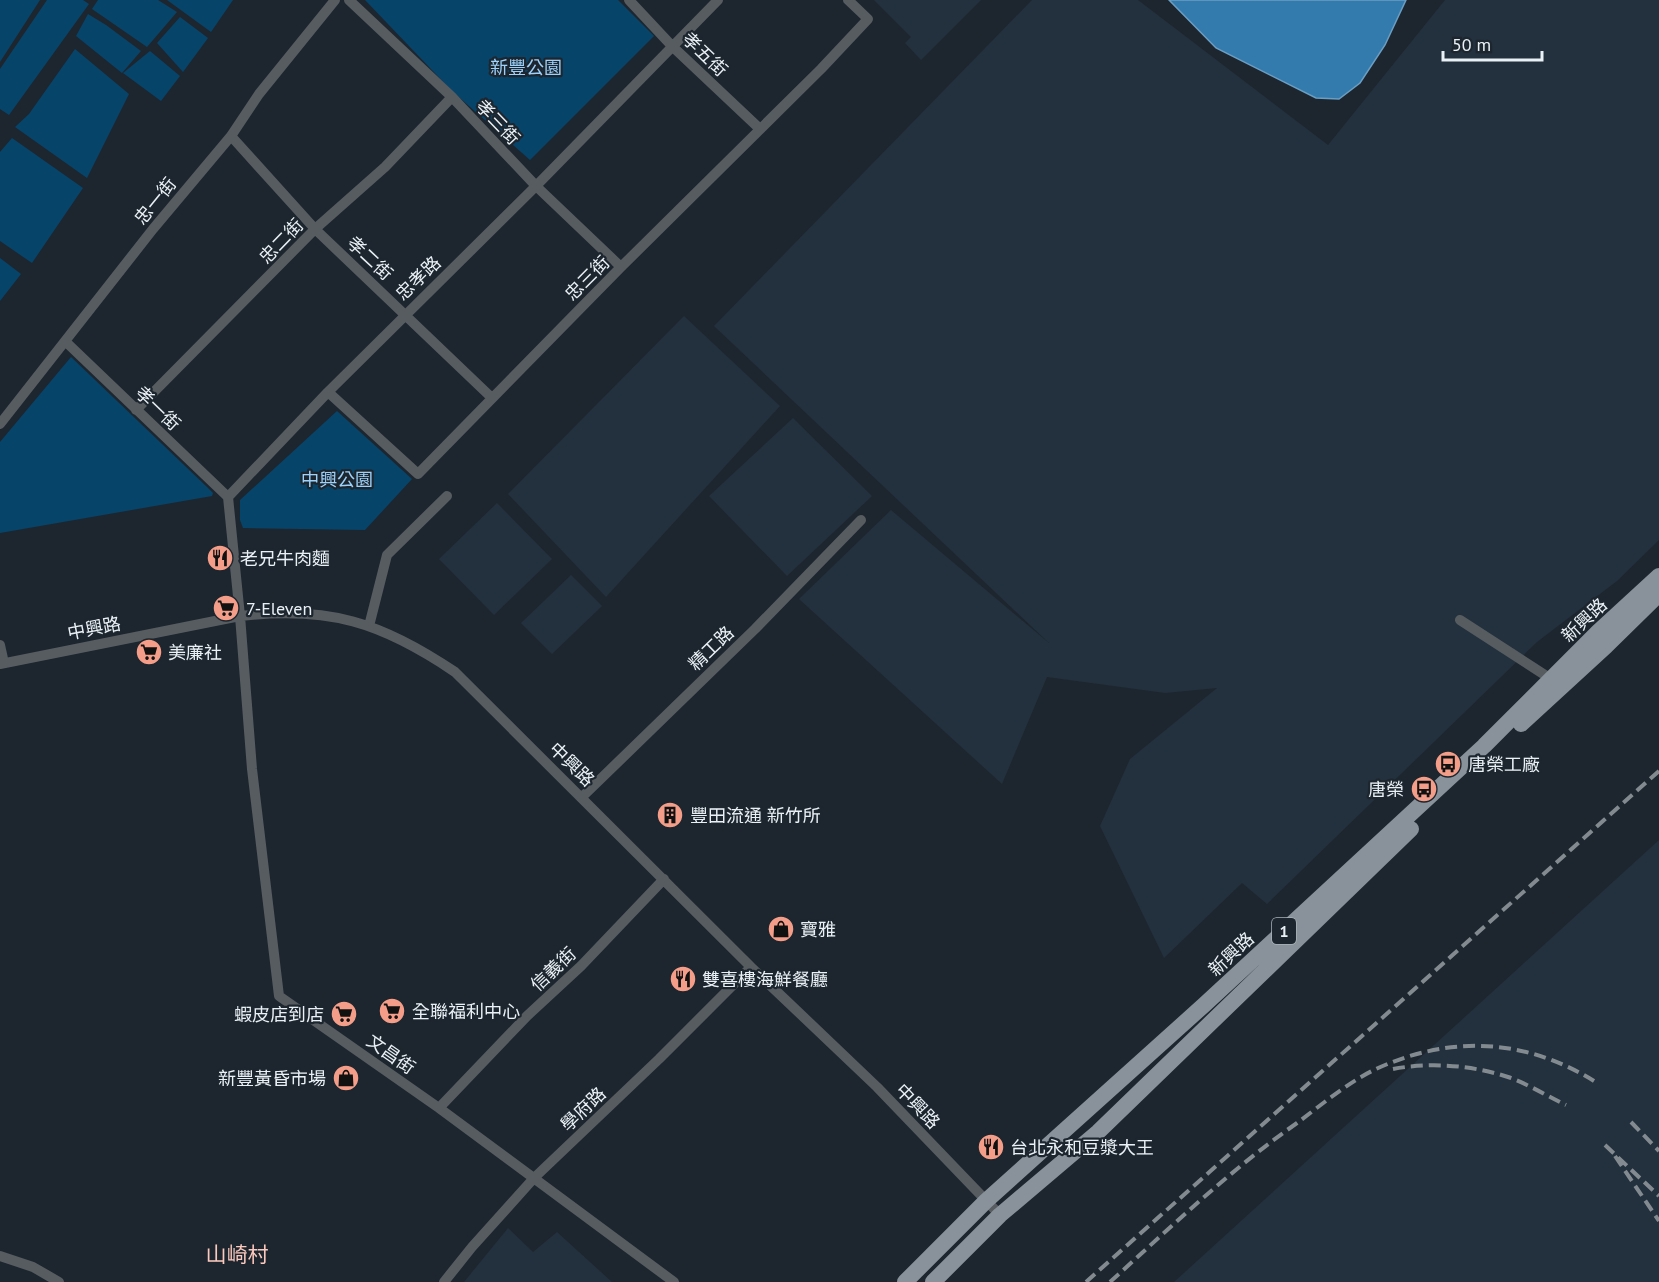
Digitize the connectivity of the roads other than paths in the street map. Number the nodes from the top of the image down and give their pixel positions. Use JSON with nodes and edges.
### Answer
{"nodes":[{"id":1,"x":334,"y":0,"type":"edge"},
{"id":2,"x":349,"y":0,"type":"edge"},
{"id":3,"x":629,"y":0,"type":"edge"},
{"id":4,"x":718,"y":0,"type":"edge"},
{"id":5,"x":848,"y":0,"type":"edge"},
{"id":6,"x":672,"y":46,"type":"junction"},
{"id":7,"x":452,"y":97,"type":"junction"},
{"id":8,"x":760,"y":129,"type":"junction"},
{"id":9,"x":231,"y":136,"type":"junction"},
{"id":10,"x":536,"y":186,"type":"junction"},
{"id":11,"x":315,"y":229,"type":"junction"},
{"id":12,"x":621,"y":267,"type":"junction"},
{"id":13,"x":405,"y":314,"type":"junction"},
{"id":14,"x":66,"y":342,"type":"junction"},
{"id":15,"x":328,"y":392,"type":"junction"},
{"id":16,"x":492,"y":398,"type":"junction"},
{"id":17,"x":136,"y":410,"type":"junction"},
{"id":18,"x":0,"y":424,"type":"edge"},
{"id":19,"x":447,"y":496,"type":"dead end"},
{"id":20,"x":228,"y":497,"type":"junction"},
{"id":21,"x":861,"y":520,"type":"dead end"},
{"id":22,"x":1659,"y":576,"type":"edge"},
{"id":23,"x":1659,"y":594,"type":"edge"},
{"id":24,"x":240,"y":616,"type":"junction"},
{"id":25,"x":1460,"y":620,"type":"dead end"},
{"id":26,"x":369,"y":626,"type":"junction"},
{"id":27,"x":0,"y":645,"type":"edge"},
{"id":28,"x":2,"y":663,"type":"edge"},
{"id":29,"x":1551,"y":679,"type":"junction"},
{"id":30,"x":582,"y":797,"type":"junction"},
{"id":31,"x":664,"y":879,"type":"junction"},
{"id":32,"x":751,"y":967,"type":"junction"},
{"id":33,"x":439,"y":1108,"type":"junction"},
{"id":34,"x":534,"y":1178,"type":"junction"},
{"id":35,"x":986,"y":1201,"type":"junction"},
{"id":36,"x":1000,"y":1215,"type":"junction"},
{"id":37,"x":0,"y":1256,"type":"edge"},
{"id":38,"x":59,"y":1282,"type":"edge"},
{"id":39,"x":444,"y":1282,"type":"edge"},
{"id":40,"x":675,"y":1282,"type":"edge"},
{"id":41,"x":905,"y":1282,"type":"edge"},
{"id":42,"x":933,"y":1282,"type":"edge"}],
"edges":[{"from":1,"to":9,"type":"street","name":"忠一街"},
{"from":2,"to":7,"type":"street","name":"孝三街"},
{"from":3,"to":6,"type":"street","name":"孝五街"},
{"from":4,"to":6,"type":"street","name":"忠孝路"},
{"from":5,"to":8,"type":"street","name":"忠三街"},
{"from":6,"to":8,"type":"street","name":"孝五街"},
{"from":6,"to":10,"type":"street","name":"忠孝路"},
{"from":7,"to":10,"type":"street","name":"孝三街"},
{"from":7,"to":11,"type":"street","name":"忠二街"},
{"from":8,"to":12,"type":"street","name":"忠三街"},
{"from":9,"to":11,"type":"street","name":"孝二街"},
{"from":9,"to":14,"type":"street","name":"忠一街"},
{"from":10,"to":12,"type":"street","name":"孝三街"},
{"from":10,"to":13,"type":"street","name":"忠孝路"},
{"from":11,"to":13,"type":"street","name":"孝二街"},
{"from":11,"to":17,"type":"street","name":"忠二街"},
{"from":12,"to":16,"type":"street","name":"忠三街"},
{"from":13,"to":15,"type":"street","name":"忠孝路"},
{"from":13,"to":16,"type":"street","name":"孝二街"},
{"from":14,"to":17,"type":"street","name":"孝一街"},
{"from":14,"to":18,"type":"street","name":"忠一街"},
{"from":15,"to":16,"type":"street","name":"忠三街"},
{"from":15,"to":20,"type":"street","name":"忠孝路"},
{"from":17,"to":20,"type":"street","name":"孝一街"},
{"from":19,"to":26,"type":"street"},
{"from":20,"to":24,"type":"street"},
{"from":21,"to":30,"type":"street","name":"精工路"},
{"from":22,"to":29,"type":"main road","name":"新興路","number":"1"},
{"from":23,"to":36,"type":"main road","name":"新興路","number":"1"},
{"from":24,"to":26,"type":"street","name":"中興路"},
{"from":24,"to":28,"type":"street","name":"中興路"},
{"from":24,"to":33,"type":"street","name":"文昌街"},
{"from":25,"to":29,"type":"street"},
{"from":26,"to":30,"type":"street","name":"中興路"},
{"from":27,"to":28,"type":"street"},
{"from":29,"to":35,"type":"main road","name":"新興路","number":"1"},
{"from":30,"to":31,"type":"street","name":"中興路"},
{"from":31,"to":32,"type":"street","name":"中興路"},
{"from":31,"to":33,"type":"street","name":"信義街"},
{"from":32,"to":34,"type":"street","name":"學府路"},
{"from":32,"to":35,"type":"street","name":"中興路"},
{"from":33,"to":34,"type":"street","name":"文昌街"},
{"from":34,"to":39,"type":"street","name":"學府路"},
{"from":34,"to":40,"type":"street","name":"文昌街"},
{"from":35,"to":36,"type":"street","name":"中興路"},
{"from":35,"to":41,"type":"main road","name":"新興路","number":"1"},
{"from":36,"to":42,"type":"main road","name":"新興路","number":"1"},
{"from":37,"to":38,"type":"street"}]}
